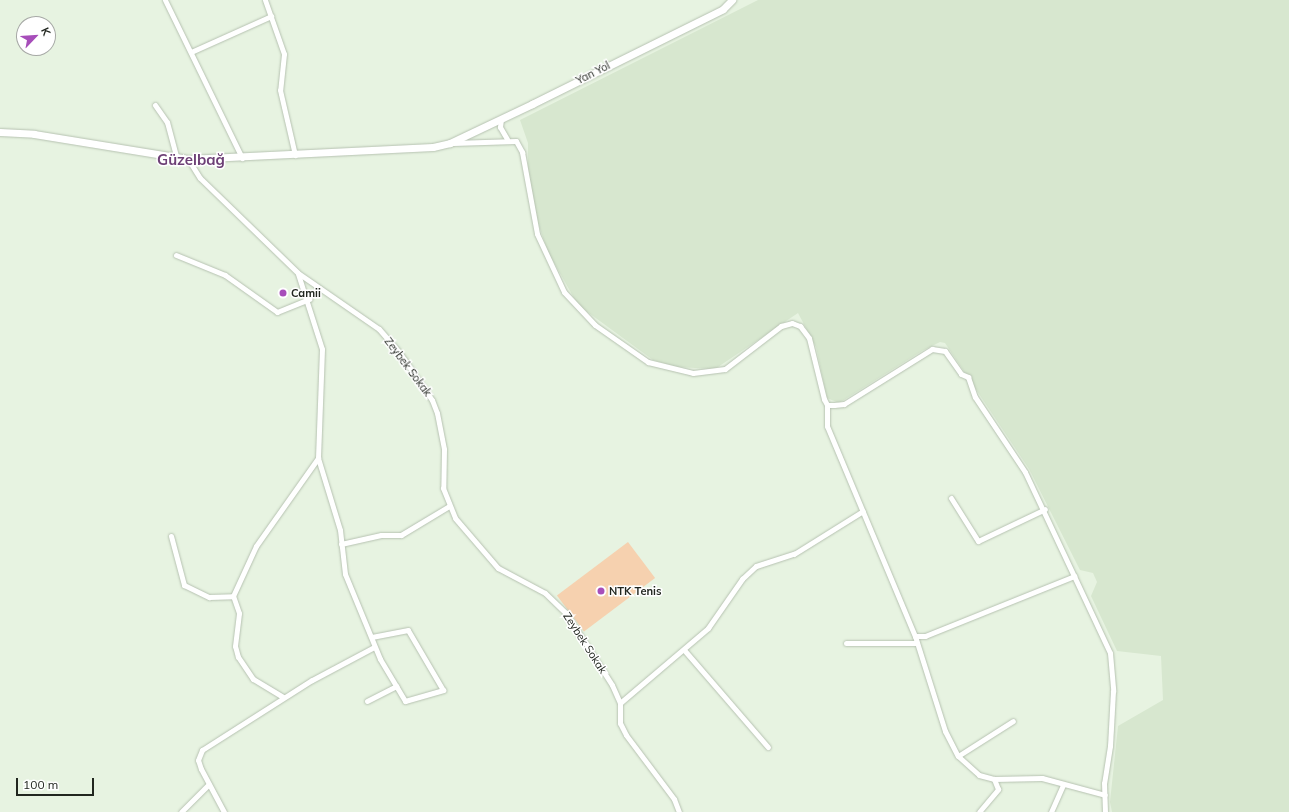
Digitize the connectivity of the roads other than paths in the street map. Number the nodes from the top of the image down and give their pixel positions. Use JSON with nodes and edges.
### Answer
{"nodes":[{"id":1,"x":165,"y":0,"type":"edge"},
{"id":2,"x":265,"y":0,"type":"edge"},
{"id":3,"x":740,"y":0,"type":"edge"},
{"id":4,"x":731,"y":3,"type":"edge"},
{"id":5,"x":271,"y":16,"type":"junction"},
{"id":6,"x":191,"y":52,"type":"junction"},
{"id":7,"x":156,"y":105,"type":"dead end"},
{"id":8,"x":501,"y":119,"type":"junction"},
{"id":9,"x":0,"y":132,"type":"edge"},
{"id":10,"x":507,"y":139,"type":"junction"},
{"id":11,"x":450,"y":143,"type":"junction"},
{"id":12,"x":176,"y":156,"type":"junction"},
{"id":13,"x":296,"y":156,"type":"junction"},
{"id":14,"x":188,"y":159,"type":"junction"},
{"id":15,"x":242,"y":159,"type":"junction"},
{"id":16,"x":176,"y":255,"type":"dead end"},
{"id":17,"x":298,"y":273,"type":"junction"},
{"id":18,"x":309,"y":299,"type":"junction"},
{"id":19,"x":827,"y":405,"type":"junction"},
{"id":20,"x":318,"y":458,"type":"junction"},
{"id":21,"x":951,"y":498,"type":"dead end"},
{"id":22,"x":449,"y":506,"type":"junction"},
{"id":23,"x":1045,"y":509,"type":"junction"},
{"id":24,"x":863,"y":511,"type":"junction"},
{"id":25,"x":171,"y":536,"type":"dead end"},
{"id":26,"x":341,"y":544,"type":"junction"},
{"id":27,"x":1074,"y":576,"type":"junction"},
{"id":28,"x":233,"y":596,"type":"junction"},
{"id":29,"x":915,"y":636,"type":"junction"},
{"id":30,"x":372,"y":637,"type":"junction"},
{"id":31,"x":916,"y":642,"type":"junction"},
{"id":32,"x":846,"y":643,"type":"dead end"},
{"id":33,"x":374,"y":647,"type":"junction"},
{"id":34,"x":685,"y":651,"type":"junction"},
{"id":35,"x":396,"y":686,"type":"junction"},
{"id":36,"x":283,"y":697,"type":"junction"},
{"id":37,"x":367,"y":701,"type":"dead end"},
{"id":38,"x":620,"y":703,"type":"junction"},
{"id":39,"x":1013,"y":721,"type":"dead end"},
{"id":40,"x":768,"y":747,"type":"dead end"},
{"id":41,"x":958,"y":756,"type":"junction"},
{"id":42,"x":994,"y":779,"type":"junction"},
{"id":43,"x":208,"y":785,"type":"junction"},
{"id":44,"x":1063,"y":785,"type":"junction"},
{"id":45,"x":1105,"y":795,"type":"junction"},
{"id":46,"x":181,"y":812,"type":"edge"},
{"id":47,"x":224,"y":812,"type":"edge"},
{"id":48,"x":679,"y":812,"type":"edge"},
{"id":49,"x":979,"y":812,"type":"edge"},
{"id":50,"x":1051,"y":812,"type":"edge"},
{"id":51,"x":1105,"y":812,"type":"edge"}],
"edges":[{"from":1,"to":6,"type":"street"},
{"from":2,"to":5,"type":"street"},
{"from":3,"to":4,"type":"street","name":"Yan Yol"},
{"from":4,"to":8,"type":"street","name":"Yan Yol"},
{"from":5,"to":6,"type":"street"},
{"from":5,"to":13,"type":"street"},
{"from":6,"to":15,"type":"street"},
{"from":7,"to":12,"type":"street"},
{"from":8,"to":10,"type":"street"},
{"from":8,"to":11,"type":"street","name":"Yan Yol"},
{"from":9,"to":12,"type":"street"},
{"from":10,"to":11,"type":"street"},
{"from":10,"to":19,"type":"street"},
{"from":11,"to":13,"type":"street"},
{"from":12,"to":14,"type":"street"},
{"from":13,"to":15,"type":"street"},
{"from":14,"to":15,"type":"street"},
{"from":14,"to":17,"type":"street","name":"Zeybek Sokak"},
{"from":16,"to":18,"type":"street"},
{"from":17,"to":18,"type":"street"},
{"from":17,"to":22,"type":"street","name":"Zeybek Sokak"},
{"from":18,"to":20,"type":"street"},
{"from":19,"to":23,"type":"street"},
{"from":19,"to":24,"type":"street"},
{"from":20,"to":26,"type":"street"},
{"from":20,"to":28,"type":"street"},
{"from":21,"to":23,"type":"street"},
{"from":22,"to":26,"type":"street"},
{"from":22,"to":38,"type":"street","name":"Zeybek Sokak"},
{"from":23,"to":27,"type":"street"},
{"from":24,"to":29,"type":"street"},
{"from":24,"to":34,"type":"street"},
{"from":25,"to":28,"type":"street"},
{"from":26,"to":30,"type":"street"},
{"from":27,"to":29,"type":"street"},
{"from":27,"to":45,"type":"street"},
{"from":28,"to":36,"type":"street"},
{"from":29,"to":31,"type":"street"},
{"from":30,"to":33,"type":"street"},
{"from":30,"to":35,"type":"street"},
{"from":31,"to":32,"type":"street"},
{"from":31,"to":41,"type":"street"},
{"from":33,"to":35,"type":"street"},
{"from":33,"to":36,"type":"street"},
{"from":34,"to":38,"type":"street"},
{"from":34,"to":40,"type":"street"},
{"from":35,"to":37,"type":"street"},
{"from":36,"to":43,"type":"street"},
{"from":38,"to":48,"type":"street","name":"Zeybek Sokak"},
{"from":39,"to":41,"type":"street"},
{"from":41,"to":42,"type":"street"},
{"from":42,"to":44,"type":"street"},
{"from":42,"to":49,"type":"street"},
{"from":43,"to":46,"type":"street"},
{"from":43,"to":47,"type":"street"},
{"from":44,"to":45,"type":"street"},
{"from":44,"to":50,"type":"street"},
{"from":45,"to":51,"type":"street"}]}
